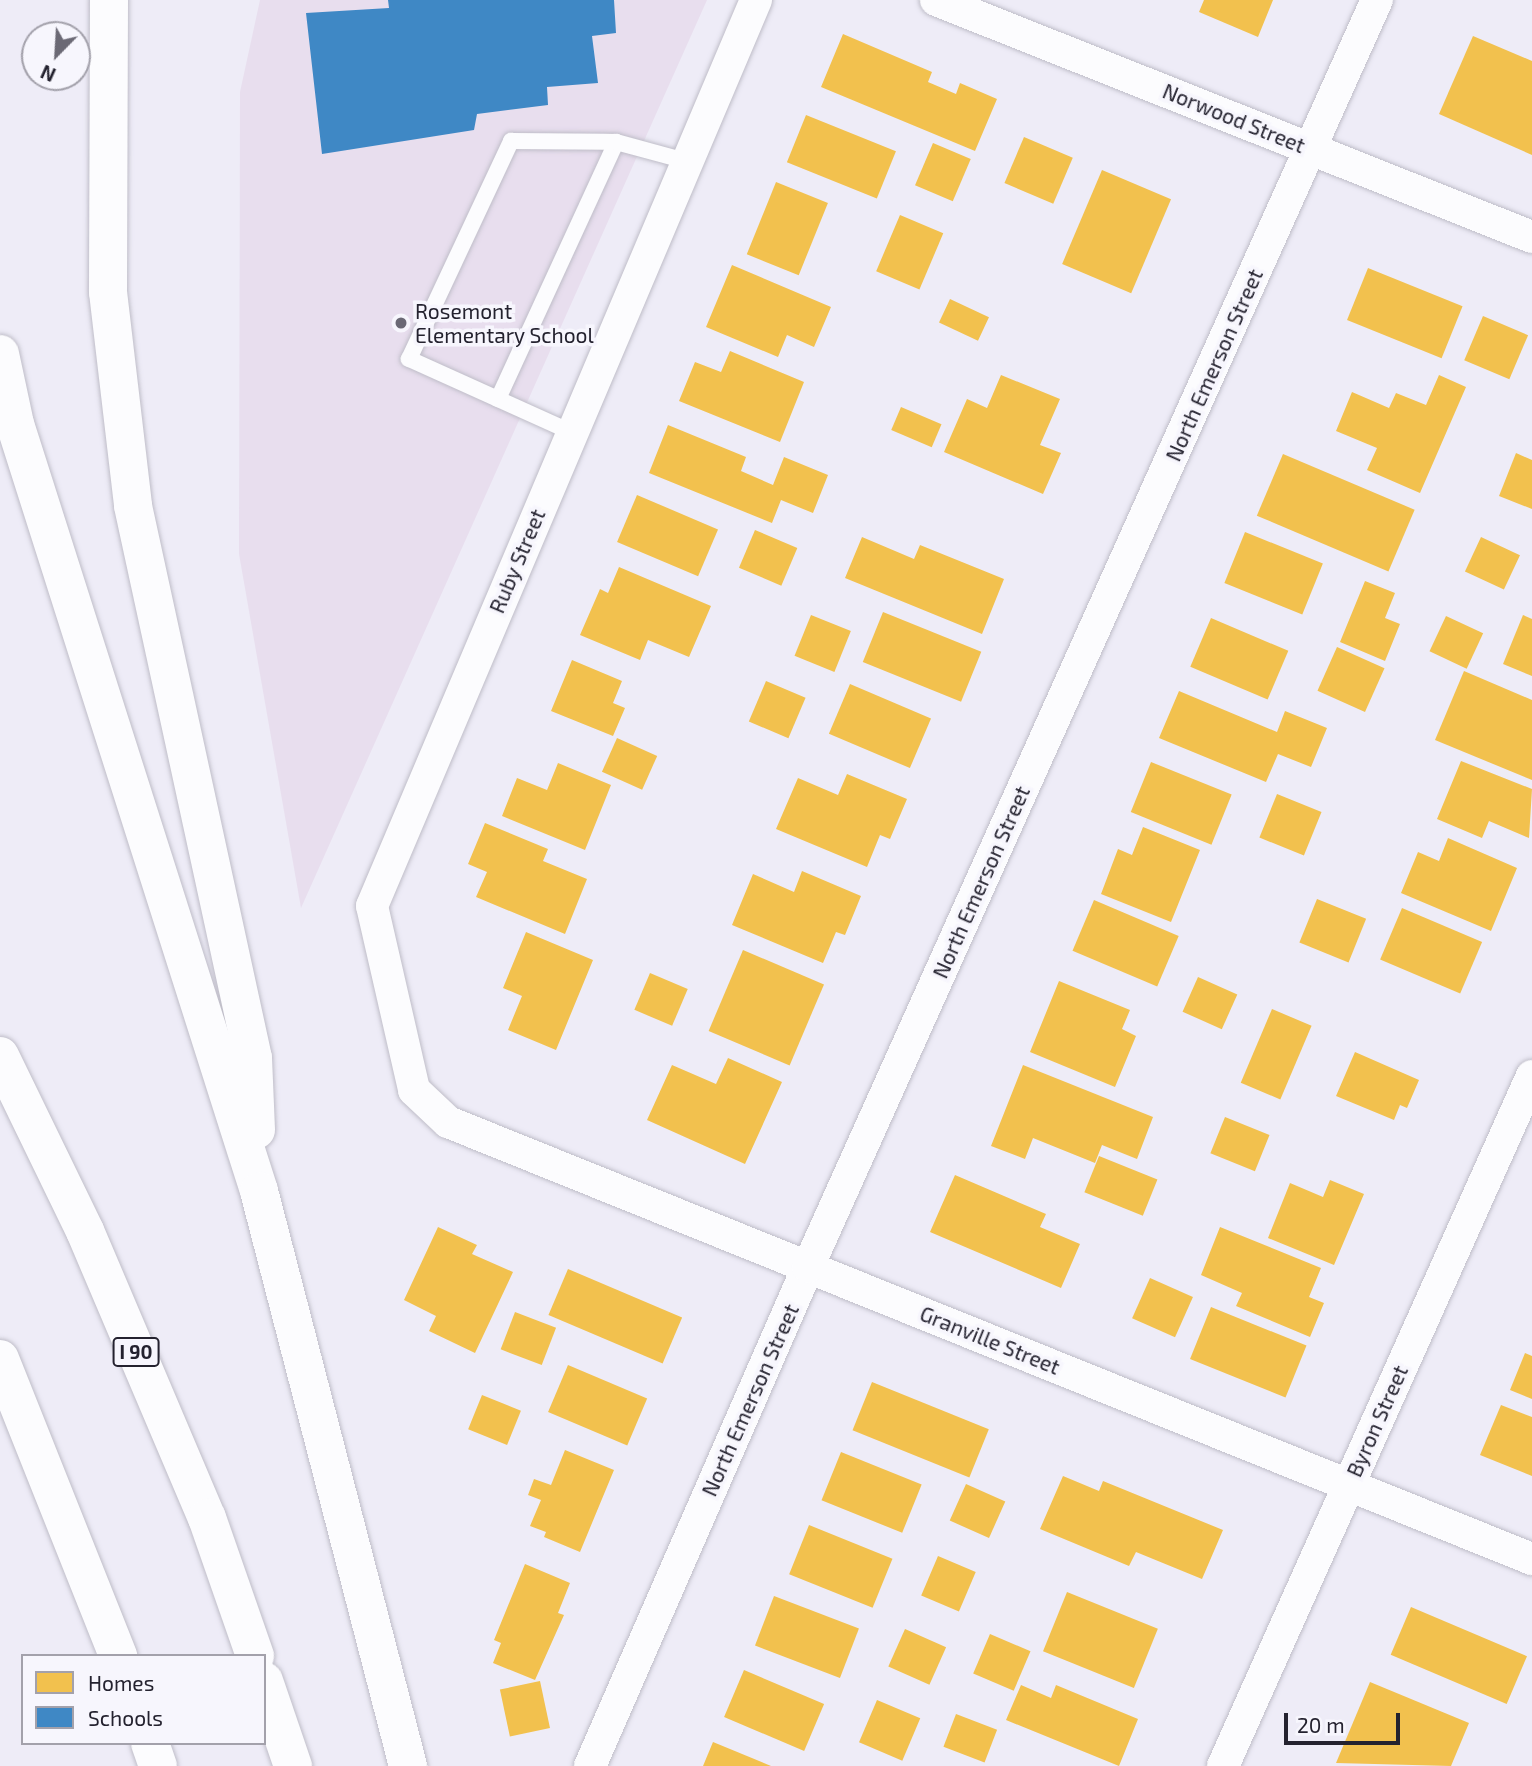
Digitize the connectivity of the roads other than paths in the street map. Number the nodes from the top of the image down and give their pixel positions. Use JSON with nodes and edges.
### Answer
{"nodes":[{"id":1,"x":108,"y":0,"type":"edge"},
{"id":2,"x":756,"y":0,"type":"edge"},
{"id":3,"x":936,"y":0,"type":"edge"},
{"id":4,"x":1377,"y":0,"type":"edge"},
{"id":5,"x":616,"y":142,"type":"junction"},
{"id":6,"x":1311,"y":149,"type":"junction"},
{"id":7,"x":686,"y":161,"type":"junction"},
{"id":8,"x":1532,"y":237,"type":"edge"},
{"id":9,"x":0,"y":354,"type":"edge"},
{"id":10,"x":498,"y":399,"type":"junction"},
{"id":11,"x":571,"y":432,"type":"junction"},
{"id":12,"x":0,"y":1056,"type":"edge"},
{"id":13,"x":1532,"y":1076,"type":"edge"},
{"id":14,"x":448,"y":1122,"type":"joint"},
{"id":15,"x":259,"y":1191,"type":"junction"},
{"id":16,"x":808,"y":1267,"type":"junction"},
{"id":17,"x":0,"y":1359,"type":"edge"},
{"id":18,"x":1348,"y":1485,"type":"junction"},
{"id":19,"x":1532,"y":1559,"type":"edge"},
{"id":20,"x":117,"y":1654,"type":"edge"},
{"id":21,"x":255,"y":1654,"type":"edge"},
{"id":22,"x":266,"y":1687,"type":"edge"},
{"id":23,"x":151,"y":1745,"type":"edge"},
{"id":24,"x":158,"y":1766,"type":"edge"},
{"id":25,"x":293,"y":1766,"type":"edge"},
{"id":26,"x":408,"y":1766,"type":"edge"},
{"id":27,"x":590,"y":1766,"type":"edge"},
{"id":28,"x":1223,"y":1766,"type":"edge"}],
"edges":[{"from":1,"to":15,"type":"highway"},
{"from":2,"to":7,"type":"street","name":"Ruby Street"},
{"from":3,"to":6,"type":"street","name":"Norwood Street"},
{"from":4,"to":6,"type":"street","name":"North Emerson Street"},
{"from":5,"to":7,"type":"lane"},
{"from":5,"to":10,"type":"lane"},
{"from":5,"to":10,"type":"lane"},
{"from":6,"to":8,"type":"street","name":"Norwood Street"},
{"from":6,"to":16,"type":"street","name":"North Emerson Street"},
{"from":7,"to":11,"type":"street","name":"Ruby Street"},
{"from":9,"to":15,"type":"highway"},
{"from":10,"to":11,"type":"lane"},
{"from":11,"to":14,"type":"street","name":"Ruby Street"},
{"from":12,"to":21,"type":"highway","number":"I 90"},
{"from":13,"to":18,"type":"street","name":"Byron Street"},
{"from":14,"to":16,"type":"street","name":"Granville Street"},
{"from":15,"to":26,"type":"highway"},
{"from":16,"to":18,"type":"street","name":"Granville Street"},
{"from":16,"to":27,"type":"street","name":"North Emerson Street"},
{"from":17,"to":20,"type":"highway"},
{"from":18,"to":19,"type":"street","name":"Granville Street"},
{"from":18,"to":28,"type":"street","name":"Byron Street"},
{"from":22,"to":25,"type":"highway"},
{"from":23,"to":24,"type":"highway"}]}
